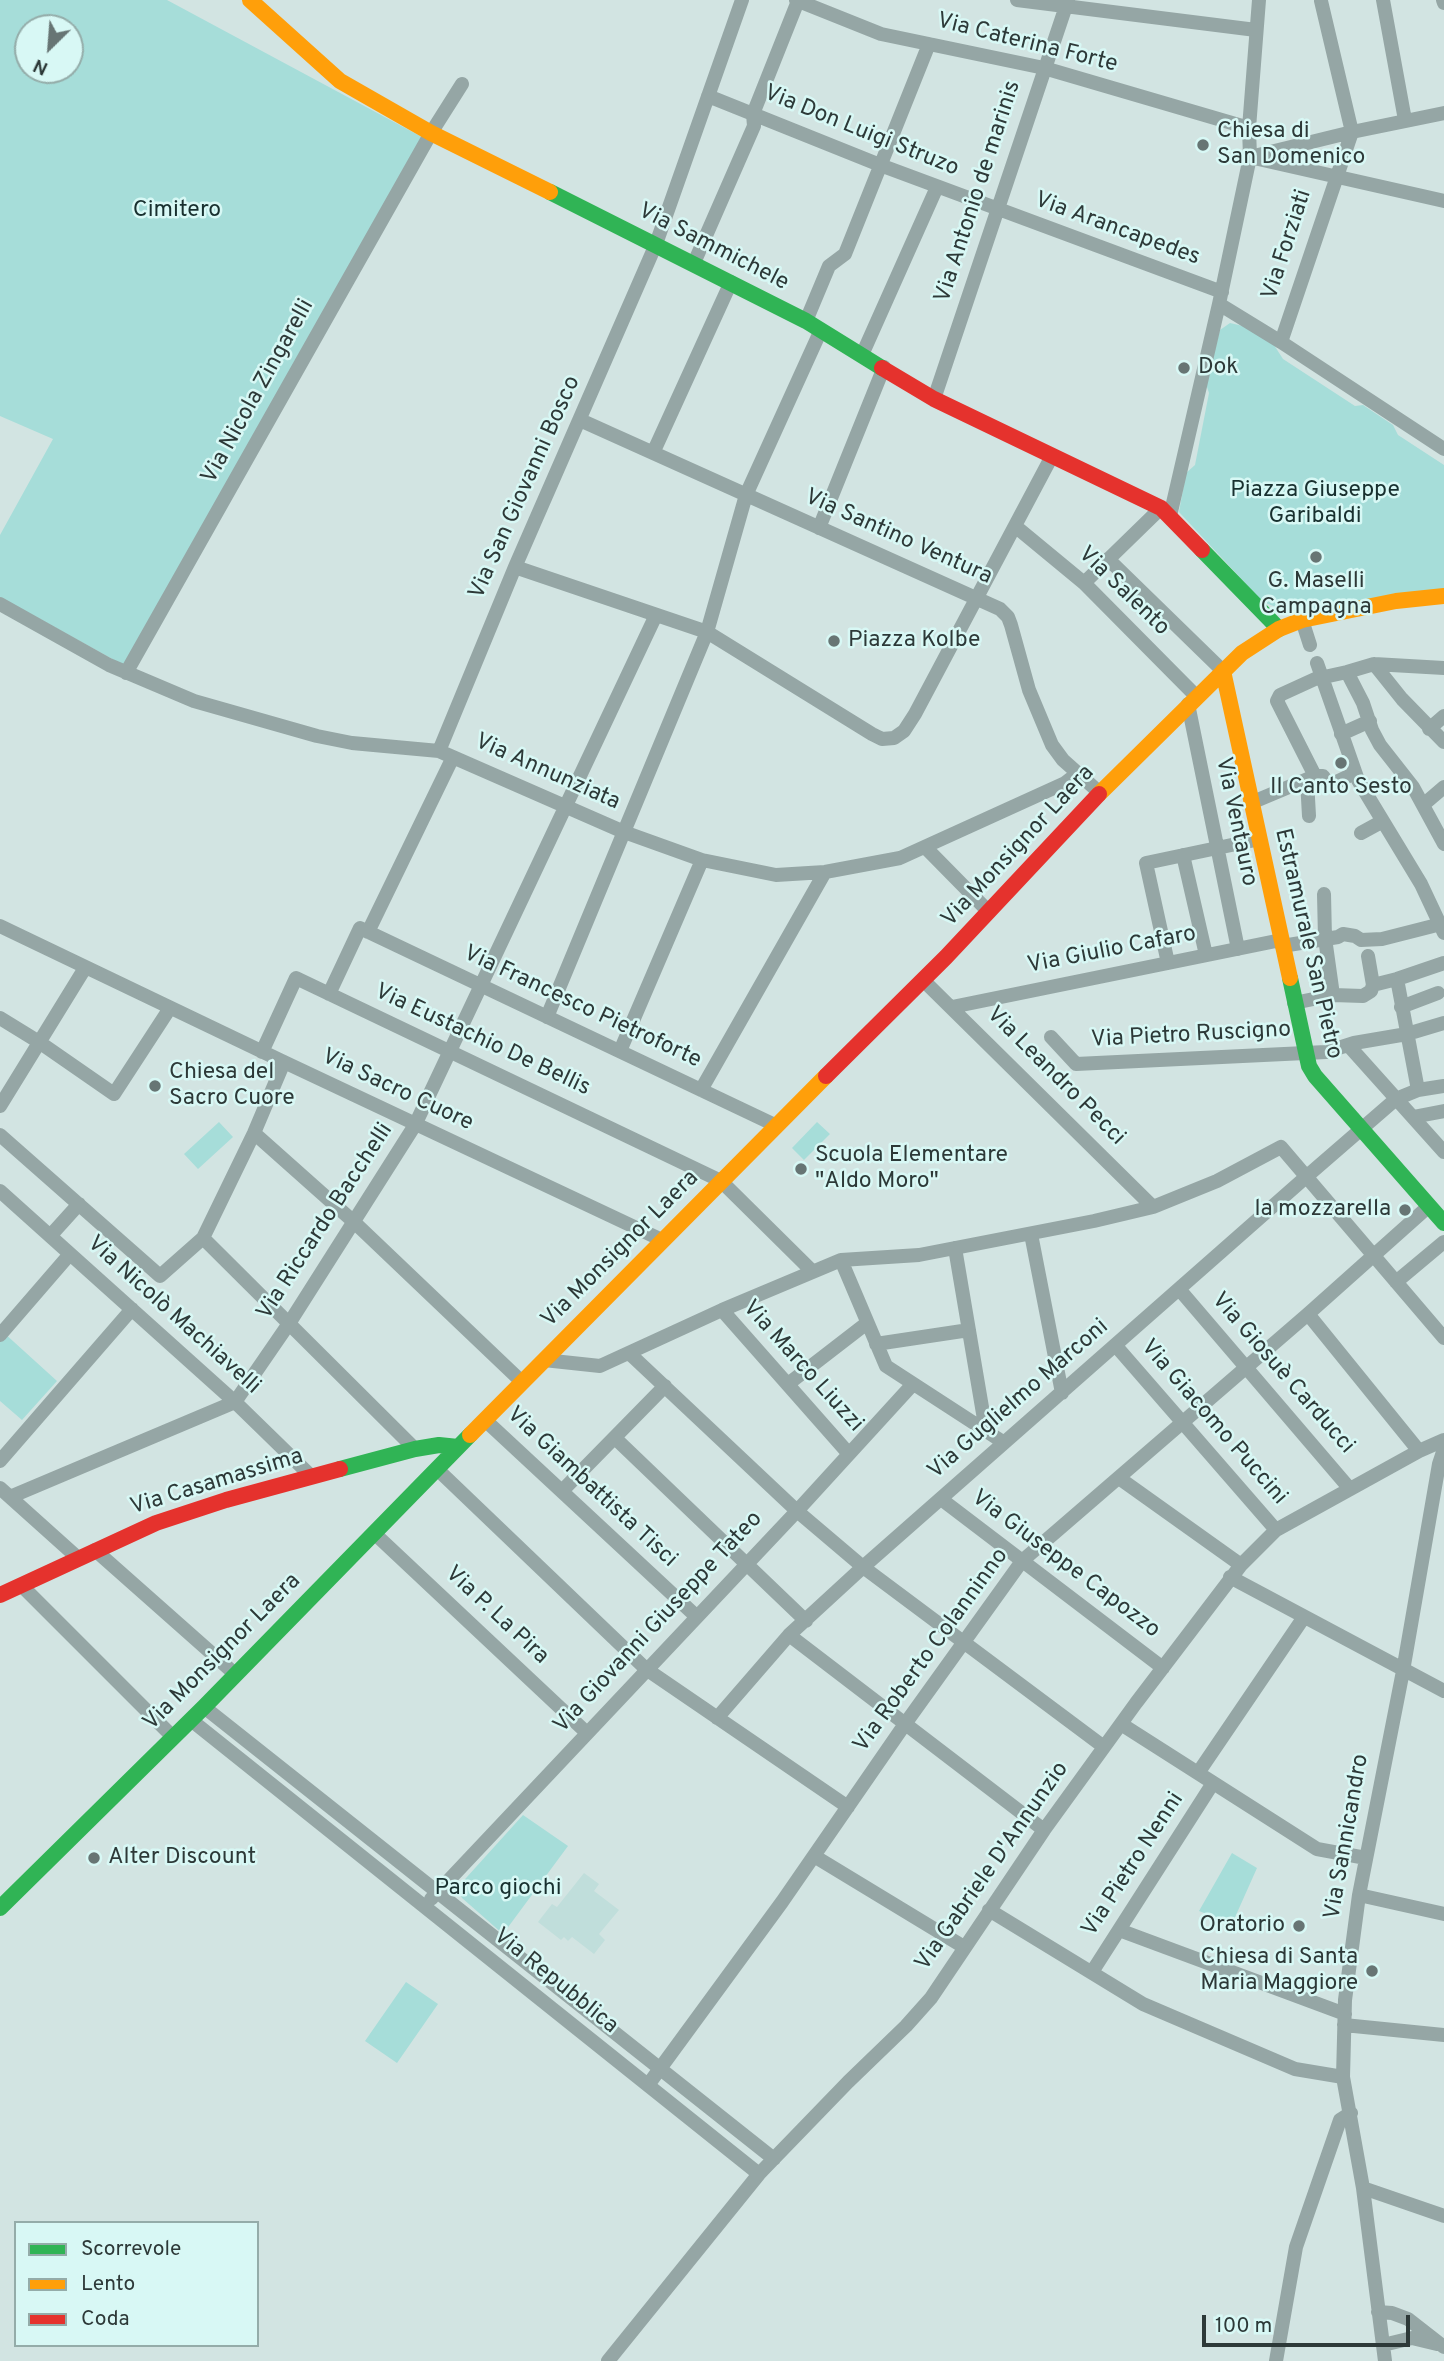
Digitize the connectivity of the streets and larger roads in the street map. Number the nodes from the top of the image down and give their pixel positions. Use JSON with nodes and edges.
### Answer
{"nodes":[{"id":1,"x":250,"y":0,"type":"edge"},
{"id":2,"x":742,"y":0,"type":"edge"},
{"id":3,"x":797,"y":0,"type":"edge"},
{"id":4,"x":1017,"y":0,"type":"edge"},
{"id":5,"x":1259,"y":0,"type":"edge"},
{"id":6,"x":1383,"y":0,"type":"edge"},
{"id":7,"x":1321,"y":1,"type":"edge"},
{"id":8,"x":1067,"y":3,"type":"edge"},
{"id":9,"x":1256,"y":30,"type":"junction"},
{"id":10,"x":929,"y":44,"type":"junction"},
{"id":11,"x":1044,"y":68,"type":"junction"},
{"id":12,"x":461,"y":84,"type":"dead end"},
{"id":13,"x":708,"y":96,"type":"junction"},
{"id":14,"x":1444,"y":113,"type":"edge"},
{"id":15,"x":753,"y":114,"type":"junction"},
{"id":16,"x":1405,"y":120,"type":"junction"},
{"id":17,"x":1249,"y":128,"type":"junction"},
{"id":18,"x":1352,"y":132,"type":"junction"},
{"id":19,"x":431,"y":133,"type":"junction"},
{"id":20,"x":1250,"y":157,"type":"junction"},
{"id":21,"x":880,"y":165,"type":"junction"},
{"id":22,"x":1335,"y":176,"type":"junction"},
{"id":23,"x":937,"y":187,"type":"junction"},
{"id":24,"x":1444,"y":201,"type":"edge"},
{"id":25,"x":997,"y":210,"type":"junction"},
{"id":26,"x":656,"y":244,"type":"junction"},
{"id":27,"x":694,"y":263,"type":"junction"},
{"id":28,"x":731,"y":282,"type":"junction"},
{"id":29,"x":1220,"y":298,"type":"junction"},
{"id":30,"x":806,"y":321,"type":"junction"},
{"id":31,"x":821,"y":330,"type":"junction"},
{"id":32,"x":1280,"y":342,"type":"junction"},
{"id":33,"x":862,"y":355,"type":"junction"},
{"id":34,"x":884,"y":367,"type":"junction"},
{"id":35,"x":934,"y":399,"type":"junction"},
{"id":36,"x":580,"y":420,"type":"junction"},
{"id":37,"x":1444,"y":449,"type":"edge"},
{"id":38,"x":653,"y":453,"type":"junction"},
{"id":39,"x":1052,"y":456,"type":"junction"},
{"id":40,"x":746,"y":495,"type":"junction"},
{"id":41,"x":1166,"y":512,"type":"junction"},
{"id":42,"x":1015,"y":526,"type":"junction"},
{"id":43,"x":819,"y":528,"type":"junction"},
{"id":44,"x":1108,"y":559,"type":"junction"},
{"id":45,"x":515,"y":567,"type":"junction"},
{"id":46,"x":1084,"y":583,"type":"junction"},
{"id":47,"x":1444,"y":596,"type":"edge"},
{"id":48,"x":977,"y":600,"type":"junction"},
{"id":49,"x":0,"y":604,"type":"edge"},
{"id":50,"x":656,"y":615,"type":"junction"},
{"id":51,"x":1302,"y":620,"type":"junction"},
{"id":52,"x":1279,"y":629,"type":"junction"},
{"id":53,"x":707,"y":632,"type":"junction"},
{"id":54,"x":1310,"y":645,"type":"dead end"},
{"id":55,"x":1374,"y":664,"type":"junction"},
{"id":56,"x":1444,"y":668,"type":"edge"},
{"id":57,"x":1319,"y":670,"type":"junction"},
{"id":58,"x":1223,"y":671,"type":"junction"},
{"id":59,"x":1347,"y":672,"type":"junction"},
{"id":60,"x":126,"y":673,"type":"junction"},
{"id":61,"x":1192,"y":700,"type":"junction"},
{"id":62,"x":1444,"y":716,"type":"edge"},
{"id":63,"x":1370,"y":721,"type":"junction"},
{"id":64,"x":1429,"y":729,"type":"junction"},
{"id":65,"x":1341,"y":734,"type":"junction"},
{"id":66,"x":1444,"y":742,"type":"edge"},
{"id":67,"x":446,"y":754,"type":"junction"},
{"id":68,"x":1077,"y":773,"type":"junction"},
{"id":69,"x":1356,"y":773,"type":"junction"},
{"id":70,"x":1311,"y":778,"type":"junction"},
{"id":71,"x":1444,"y":787,"type":"edge"},
{"id":72,"x":1100,"y":793,"type":"junction"},
{"id":73,"x":1253,"y":802,"type":"junction"},
{"id":74,"x":1423,"y":805,"type":"junction"},
{"id":75,"x":565,"y":807,"type":"junction"},
{"id":76,"x":1309,"y":816,"type":"dead end"},
{"id":77,"x":1383,"y":821,"type":"junction"},
{"id":78,"x":624,"y":832,"type":"junction"},
{"id":79,"x":1361,"y":833,"type":"dead end"},
{"id":80,"x":1441,"y":834,"type":"edge"},
{"id":81,"x":1260,"y":839,"type":"junction"},
{"id":82,"x":925,"y":847,"type":"junction"},
{"id":83,"x":1218,"y":848,"type":"junction"},
{"id":84,"x":1183,"y":855,"type":"junction"},
{"id":85,"x":702,"y":860,"type":"junction"},
{"id":86,"x":825,"y":872,"type":"junction"},
{"id":87,"x":1324,"y":894,"type":"dead end"},
{"id":88,"x":989,"y":912,"type":"junction"},
{"id":89,"x":0,"y":926,"type":"edge"},
{"id":90,"x":1442,"y":928,"type":"edge"},
{"id":91,"x":368,"y":932,"type":"junction"},
{"id":92,"x":1325,"y":939,"type":"junction"},
{"id":93,"x":1282,"y":943,"type":"junction"},
{"id":94,"x":1238,"y":949,"type":"junction"},
{"id":95,"x":1206,"y":955,"type":"junction"},
{"id":96,"x":1368,"y":956,"type":"dead end"},
{"id":97,"x":1168,"y":963,"type":"junction"},
{"id":98,"x":1444,"y":963,"type":"edge"},
{"id":99,"x":85,"y":968,"type":"junction"},
{"id":100,"x":1397,"y":979,"type":"junction"},
{"id":101,"x":923,"y":980,"type":"junction"},
{"id":102,"x":480,"y":985,"type":"junction"},
{"id":103,"x":1373,"y":985,"type":"junction"},
{"id":104,"x":1438,"y":993,"type":"dead end"},
{"id":105,"x":329,"y":994,"type":"junction"},
{"id":106,"x":1332,"y":995,"type":"junction"},
{"id":107,"x":1294,"y":1003,"type":"junction"},
{"id":108,"x":952,"y":1007,"type":"junction"},
{"id":109,"x":1401,"y":1007,"type":"junction"},
{"id":110,"x":170,"y":1008,"type":"junction"},
{"id":111,"x":547,"y":1017,"type":"junction"},
{"id":112,"x":0,"y":1018,"type":"edge"},
{"id":113,"x":1444,"y":1023,"type":"edge"},
{"id":114,"x":1407,"y":1034,"type":"junction"},
{"id":115,"x":1051,"y":1037,"type":"dead end"},
{"id":116,"x":39,"y":1042,"type":"junction"},
{"id":117,"x":1349,"y":1046,"type":"junction"},
{"id":118,"x":450,"y":1050,"type":"junction"},
{"id":119,"x":620,"y":1051,"type":"junction"},
{"id":120,"x":262,"y":1052,"type":"junction"},
{"id":121,"x":1305,"y":1053,"type":"junction"},
{"id":122,"x":284,"y":1062,"type":"junction"},
{"id":123,"x":1444,"y":1086,"type":"edge"},
{"id":124,"x":701,"y":1090,"type":"junction"},
{"id":125,"x":1418,"y":1090,"type":"junction"},
{"id":126,"x":1396,"y":1099,"type":"junction"},
{"id":127,"x":0,"y":1106,"type":"edge"},
{"id":128,"x":1444,"y":1111,"type":"edge"},
{"id":129,"x":1413,"y":1117,"type":"junction"},
{"id":130,"x":415,"y":1125,"type":"junction"},
{"id":131,"x":777,"y":1126,"type":"junction"},
{"id":132,"x":1362,"y":1128,"type":"junction"},
{"id":133,"x":254,"y":1133,"type":"junction"},
{"id":134,"x":0,"y":1135,"type":"edge"},
{"id":135,"x":1444,"y":1152,"type":"edge"},
{"id":136,"x":1306,"y":1177,"type":"junction"},
{"id":137,"x":721,"y":1181,"type":"junction"},
{"id":138,"x":3,"y":1198,"type":"edge"},
{"id":139,"x":79,"y":1204,"type":"junction"},
{"id":140,"x":1429,"y":1206,"type":"junction"},
{"id":141,"x":1153,"y":1208,"type":"junction"},
{"id":142,"x":354,"y":1222,"type":"junction"},
{"id":143,"x":1444,"y":1223,"type":"edge"},
{"id":144,"x":1031,"y":1234,"type":"junction"},
{"id":145,"x":51,"y":1236,"type":"junction"},
{"id":146,"x":203,"y":1238,"type":"junction"},
{"id":147,"x":662,"y":1240,"type":"junction"},
{"id":148,"x":1444,"y":1241,"type":"edge"},
{"id":149,"x":955,"y":1248,"type":"junction"},
{"id":150,"x":70,"y":1254,"type":"junction"},
{"id":151,"x":1373,"y":1254,"type":"junction"},
{"id":152,"x":841,"y":1260,"type":"junction"},
{"id":153,"x":812,"y":1271,"type":"junction"},
{"id":154,"x":1396,"y":1282,"type":"junction"},
{"id":155,"x":1179,"y":1289,"type":"junction"},
{"id":156,"x":132,"y":1310,"type":"junction"},
{"id":157,"x":722,"y":1310,"type":"junction"},
{"id":158,"x":1308,"y":1314,"type":"junction"},
{"id":159,"x":290,"y":1322,"type":"junction"},
{"id":160,"x":867,"y":1323,"type":"junction"},
{"id":161,"x":969,"y":1329,"type":"junction"},
{"id":162,"x":0,"y":1335,"type":"edge"},
{"id":163,"x":1444,"y":1338,"type":"edge"},
{"id":164,"x":876,"y":1344,"type":"junction"},
{"id":165,"x":1116,"y":1346,"type":"junction"},
{"id":166,"x":629,"y":1353,"type":"junction"},
{"id":167,"x":544,"y":1360,"type":"junction"},
{"id":168,"x":1246,"y":1367,"type":"junction"},
{"id":169,"x":522,"y":1382,"type":"junction"},
{"id":170,"x":788,"y":1384,"type":"junction"},
{"id":171,"x":913,"y":1384,"type":"junction"},
{"id":172,"x":665,"y":1387,"type":"junction"},
{"id":173,"x":1062,"y":1393,"type":"junction"},
{"id":174,"x":235,"y":1402,"type":"junction"},
{"id":175,"x":485,"y":1420,"type":"junction"},
{"id":176,"x":1183,"y":1422,"type":"junction"},
{"id":177,"x":986,"y":1431,"type":"junction"},
{"id":178,"x":615,"y":1438,"type":"junction"},
{"id":179,"x":1444,"y":1440,"type":"edge"},
{"id":180,"x":1003,"y":1441,"type":"junction"},
{"id":181,"x":458,"y":1447,"type":"junction"},
{"id":182,"x":415,"y":1449,"type":"junction"},
{"id":183,"x":1419,"y":1451,"type":"junction"},
{"id":184,"x":849,"y":1454,"type":"junction"},
{"id":185,"x":1442,"y":1460,"type":"edge"},
{"id":186,"x":0,"y":1461,"type":"edge"},
{"id":187,"x":437,"y":1469,"type":"junction"},
{"id":188,"x":312,"y":1477,"type":"junction"},
{"id":189,"x":1119,"y":1478,"type":"junction"},
{"id":190,"x":1350,"y":1489,"type":"junction"},
{"id":191,"x":562,"y":1491,"type":"junction"},
{"id":192,"x":5,"y":1493,"type":"edge"},
{"id":193,"x":941,"y":1499,"type":"junction"},
{"id":194,"x":797,"y":1511,"type":"junction"},
{"id":195,"x":1276,"y":1531,"type":"junction"},
{"id":196,"x":374,"y":1533,"type":"junction"},
{"id":197,"x":95,"y":1550,"type":"junction"},
{"id":198,"x":78,"y":1558,"type":"junction"},
{"id":199,"x":1022,"y":1561,"type":"junction"},
{"id":200,"x":747,"y":1563,"type":"junction"},
{"id":201,"x":1241,"y":1565,"type":"junction"},
{"id":202,"x":863,"y":1567,"type":"junction"},
{"id":203,"x":1230,"y":1577,"type":"junction"},
{"id":204,"x":21,"y":1585,"type":"junction"},
{"id":205,"x":0,"y":1595,"type":"edge"},
{"id":206,"x":697,"y":1617,"type":"junction"},
{"id":207,"x":1304,"y":1617,"type":"junction"},
{"id":208,"x":806,"y":1621,"type":"junction"},
{"id":209,"x":789,"y":1635,"type":"junction"},
{"id":210,"x":965,"y":1642,"type":"junction"},
{"id":211,"x":1163,"y":1668,"type":"junction"},
{"id":212,"x":646,"y":1669,"type":"junction"},
{"id":213,"x":1403,"y":1671,"type":"junction"},
{"id":214,"x":236,"y":1674,"type":"junction"},
{"id":215,"x":1444,"y":1691,"type":"edge"},
{"id":216,"x":204,"y":1707,"type":"junction"},
{"id":217,"x":718,"y":1718,"type":"junction"},
{"id":218,"x":191,"y":1720,"type":"junction"},
{"id":219,"x":905,"y":1724,"type":"junction"},
{"id":220,"x":1121,"y":1724,"type":"junction"},
{"id":221,"x":587,"y":1733,"type":"junction"},
{"id":222,"x":173,"y":1737,"type":"junction"},
{"id":223,"x":1104,"y":1747,"type":"junction"},
{"id":224,"x":1198,"y":1773,"type":"junction"},
{"id":225,"x":1213,"y":1783,"type":"junction"},
{"id":226,"x":848,"y":1807,"type":"junction"},
{"id":227,"x":1044,"y":1830,"type":"junction"},
{"id":228,"x":814,"y":1856,"type":"junction"},
{"id":229,"x":1366,"y":1858,"type":"junction"},
{"id":230,"x":437,"y":1892,"type":"junction"},
{"id":231,"x":1359,"y":1895,"type":"junction"},
{"id":232,"x":424,"y":1906,"type":"junction"},
{"id":233,"x":0,"y":1908,"type":"edge"},
{"id":234,"x":989,"y":1910,"type":"junction"},
{"id":235,"x":1444,"y":1914,"type":"edge"},
{"id":236,"x":1119,"y":1930,"type":"junction"},
{"id":237,"x":964,"y":1947,"type":"junction"},
{"id":238,"x":1092,"y":1972,"type":"junction"},
{"id":239,"x":1345,"y":2020,"type":"junction"},
{"id":240,"x":1444,"y":2035,"type":"edge"},
{"id":241,"x":660,"y":2069,"type":"junction"},
{"id":242,"x":1343,"y":2077,"type":"junction"},
{"id":243,"x":648,"y":2085,"type":"junction"},
{"id":244,"x":1351,"y":2113,"type":"junction"},
{"id":245,"x":774,"y":2159,"type":"junction"},
{"id":246,"x":759,"y":2175,"type":"junction"},
{"id":247,"x":1363,"y":2188,"type":"junction"},
{"id":248,"x":1444,"y":2216,"type":"edge"},
{"id":249,"x":1378,"y":2312,"type":"junction"},
{"id":250,"x":1383,"y":2344,"type":"junction"},
{"id":251,"x":1443,"y":2346,"type":"edge"},
{"id":252,"x":608,"y":2361,"type":"edge"},
{"id":253,"x":1276,"y":2361,"type":"edge"},
{"id":254,"x":1385,"y":2361,"type":"edge"}],
"edges":[{"from":1,"to":19,"type":"street","name":"Via Sammichele"},
{"from":2,"to":13,"type":"street","name":"Via San Giovanni Bosco"},
{"from":3,"to":10,"type":"street","name":"Via Caterina Forte"},
{"from":3,"to":15,"type":"street"},
{"from":4,"to":8,"type":"street"},
{"from":5,"to":9,"type":"street"},
{"from":6,"to":16,"type":"street"},
{"from":7,"to":18,"type":"street"},
{"from":8,"to":9,"type":"street"},
{"from":8,"to":11,"type":"street","name":"Via Antonio de marinis"},
{"from":9,"to":17,"type":"street"},
{"from":10,"to":11,"type":"street","name":"Via Caterina Forte"},
{"from":10,"to":21,"type":"street"},
{"from":11,"to":17,"type":"street","name":"Via Caterina Forte"},
{"from":11,"to":25,"type":"street","name":"Via Antonio de marinis"},
{"from":12,"to":19,"type":"street","name":"Via Nicola Zingarelli"},
{"from":13,"to":15,"type":"street","name":"Via Don Luigi Struzo"},
{"from":13,"to":26,"type":"street","name":"Via San Giovanni Bosco"},
{"from":14,"to":16,"type":"street"},
{"from":15,"to":21,"type":"street","name":"Via Don Luigi Struzo"},
{"from":15,"to":27,"type":"street"},
{"from":16,"to":18,"type":"street"},
{"from":17,"to":20,"type":"street"},
{"from":18,"to":20,"type":"street"},
{"from":18,"to":22,"type":"street","name":"Via Forziati"},
{"from":19,"to":26,"type":"street","name":"Via Sammichele"},
{"from":19,"to":60,"type":"street","name":"Via Nicola Zingarelli"},
{"from":20,"to":22,"type":"street"},
{"from":20,"to":29,"type":"street"},
{"from":21,"to":23,"type":"street","name":"Via Don Luigi Struzo"},
{"from":21,"to":30,"type":"street"},
{"from":22,"to":24,"type":"street"},
{"from":22,"to":32,"type":"street","name":"Via Forziati"},
{"from":23,"to":25,"type":"street","name":"Via Don Luigi Struzo"},
{"from":23,"to":33,"type":"street"},
{"from":25,"to":29,"type":"street","name":"Via Arancapedes"},
{"from":25,"to":35,"type":"street","name":"Via Antonio de marinis"},
{"from":26,"to":27,"type":"street","name":"Via Sammichele"},
{"from":26,"to":36,"type":"street","name":"Via San Giovanni Bosco"},
{"from":27,"to":28,"type":"street","name":"Via Sammichele"},
{"from":28,"to":30,"type":"street","name":"Via Sammichele"},
{"from":28,"to":38,"type":"street"},
{"from":29,"to":32,"type":"street"},
{"from":29,"to":41,"type":"street"},
{"from":30,"to":31,"type":"street","name":"Via Sammichele"},
{"from":31,"to":33,"type":"street","name":"Via Sammichele"},
{"from":31,"to":40,"type":"street"},
{"from":32,"to":37,"type":"street"},
{"from":33,"to":34,"type":"street","name":"Via Sammichele"},
{"from":34,"to":35,"type":"street","name":"Via Sammichele"},
{"from":34,"to":43,"type":"street"},
{"from":35,"to":39,"type":"street","name":"Via Sammichele"},
{"from":36,"to":38,"type":"street","name":"Via Santino Ventura"},
{"from":36,"to":45,"type":"street","name":"Via San Giovanni Bosco"},
{"from":38,"to":40,"type":"street","name":"Via Santino Ventura"},
{"from":39,"to":41,"type":"street","name":"Via Sammichele"},
{"from":39,"to":42,"type":"street"},
{"from":40,"to":43,"type":"street","name":"Via Santino Ventura"},
{"from":40,"to":53,"type":"street"},
{"from":41,"to":44,"type":"street"},
{"from":41,"to":52,"type":"street"},
{"from":42,"to":46,"type":"street","name":"Via Salento"},
{"from":42,"to":48,"type":"street"},
{"from":43,"to":48,"type":"street","name":"Via Santino Ventura"},
{"from":44,"to":46,"type":"street"},
{"from":44,"to":58,"type":"street"},
{"from":45,"to":50,"type":"street"},
{"from":45,"to":67,"type":"street","name":"Via San Giovanni Bosco"},
{"from":46,"to":61,"type":"street","name":"Via Salento"},
{"from":47,"to":51,"type":"street"},
{"from":48,"to":53,"type":"street"},
{"from":48,"to":68,"type":"street","name":"Via Santino Ventura"},
{"from":49,"to":60,"type":"street","name":"Via Annunziata"},
{"from":50,"to":53,"type":"street"},
{"from":50,"to":75,"type":"street","name":"Via Riccardo Bacchelli"},
{"from":51,"to":52,"type":"street"},
{"from":51,"to":54,"type":"street"},
{"from":52,"to":58,"type":"street","name":"Via Monsignor Laera"},
{"from":53,"to":78,"type":"street"},
{"from":55,"to":56,"type":"street"},
{"from":55,"to":59,"type":"street"},
{"from":55,"to":64,"type":"street"},
{"from":57,"to":59,"type":"street"},
{"from":57,"to":65,"type":"street"},
{"from":57,"to":70,"type":"street"},
{"from":58,"to":61,"type":"street","name":"Via Monsignor Laera"},
{"from":58,"to":73,"type":"street","name":"Estramurale San Pietro"},
{"from":59,"to":63,"type":"street"},
{"from":60,"to":67,"type":"street","name":"Via Annunziata"},
{"from":61,"to":72,"type":"street","name":"Via Monsignor Laera"},
{"from":61,"to":83,"type":"street","name":"Via Ventauro"},
{"from":62,"to":64,"type":"street"},
{"from":63,"to":65,"type":"street"},
{"from":63,"to":74,"type":"street"},
{"from":64,"to":66,"type":"street"},
{"from":65,"to":69,"type":"street"},
{"from":67,"to":75,"type":"street","name":"Via Annunziata"},
{"from":67,"to":91,"type":"street","name":"Via San Giovanni Bosco"},
{"from":68,"to":72,"type":"street","name":"Via Santino Ventura"},
{"from":68,"to":82,"type":"street","name":"Via Annunziata"},
{"from":69,"to":70,"type":"street"},
{"from":69,"to":77,"type":"street"},
{"from":70,"to":73,"type":"street"},
{"from":70,"to":76,"type":"street"},
{"from":71,"to":74,"type":"street"},
{"from":72,"to":88,"type":"street","name":"Via Monsignor Laera"},
{"from":73,"to":81,"type":"street","name":"Estramurale San Pietro"},
{"from":74,"to":80,"type":"street"},
{"from":75,"to":78,"type":"street","name":"Via Annunziata"},
{"from":75,"to":102,"type":"street","name":"Via Riccardo Bacchelli"},
{"from":77,"to":79,"type":"street"},
{"from":77,"to":90,"type":"street"},
{"from":78,"to":85,"type":"street","name":"Via Annunziata"},
{"from":78,"to":111,"type":"street"},
{"from":81,"to":83,"type":"street"},
{"from":81,"to":93,"type":"street","name":"Estramurale San Pietro"},
{"from":82,"to":86,"type":"street","name":"Via Annunziata"},
{"from":82,"to":88,"type":"street"},
{"from":83,"to":84,"type":"street"},
{"from":83,"to":94,"type":"street","name":"Via Ventauro"},
{"from":84,"to":95,"type":"street"},
{"from":84,"to":97,"type":"street"},
{"from":85,"to":86,"type":"street","name":"Via Annunziata"},
{"from":85,"to":119,"type":"street"},
{"from":86,"to":124,"type":"street"},
{"from":87,"to":92,"type":"street"},
{"from":88,"to":101,"type":"street","name":"Via Monsignor Laera"},
{"from":89,"to":99,"type":"street","name":"Via Sacro Cuore"},
{"from":90,"to":92,"type":"street","name":"Via Giulio Cafaro"},
{"from":91,"to":102,"type":"street","name":"Via Francesco Pietroforte"},
{"from":91,"to":105,"type":"street","name":"Via San Giovanni Bosco"},
{"from":92,"to":93,"type":"street","name":"Via Giulio Cafaro"},
{"from":92,"to":106,"type":"street"},
{"from":93,"to":94,"type":"street","name":"Via Giulio Cafaro"},
{"from":93,"to":107,"type":"street","name":"Estramurale San Pietro"},
{"from":94,"to":95,"type":"street","name":"Via Giulio Cafaro"},
{"from":95,"to":97,"type":"street","name":"Via Giulio Cafaro"},
{"from":96,"to":103,"type":"street"},
{"from":97,"to":108,"type":"street","name":"Via Giulio Cafaro"},
{"from":98,"to":100,"type":"street"},
{"from":99,"to":110,"type":"street","name":"Via Sacro Cuore"},
{"from":99,"to":116,"type":"street"},
{"from":100,"to":103,"type":"street"},
{"from":100,"to":109,"type":"street"},
{"from":101,"to":108,"type":"street","name":"Via Leandro Pecci"},
{"from":101,"to":131,"type":"street","name":"Via Monsignor Laera"},
{"from":102,"to":111,"type":"street","name":"Via Francesco Pietroforte"},
{"from":102,"to":118,"type":"street","name":"Via Riccardo Bacchelli"},
{"from":103,"to":106,"type":"street"},
{"from":104,"to":109,"type":"street"},
{"from":105,"to":118,"type":"street","name":"Via Eustachio De Bellis"},
{"from":105,"to":120,"type":"street","name":"Via Eustachio De Bellis"},
{"from":106,"to":107,"type":"street"},
{"from":107,"to":121,"type":"street","name":"Estramurale San Pietro"},
{"from":108,"to":141,"type":"street","name":"Via Leandro Pecci"},
{"from":109,"to":114,"type":"street"},
{"from":110,"to":116,"type":"street"},
{"from":110,"to":120,"type":"street","name":"Via Sacro Cuore"},
{"from":111,"to":119,"type":"street","name":"Via Francesco Pietroforte"},
{"from":112,"to":116,"type":"street"},
{"from":113,"to":114,"type":"street"},
{"from":114,"to":117,"type":"street"},
{"from":114,"to":125,"type":"street"},
{"from":115,"to":121,"type":"street","name":"Via Pietro Ruscigno"},
{"from":116,"to":127,"type":"street"},
{"from":117,"to":121,"type":"street"},
{"from":117,"to":126,"type":"street"},
{"from":118,"to":130,"type":"street","name":"Via Riccardo Bacchelli"},
{"from":118,"to":137,"type":"street","name":"Via Eustachio De Bellis"},
{"from":119,"to":124,"type":"street","name":"Via Francesco Pietroforte"},
{"from":120,"to":122,"type":"street","name":"Via Sacro Cuore"},
{"from":121,"to":132,"type":"street","name":"Estramurale San Pietro"},
{"from":122,"to":130,"type":"street","name":"Via Sacro Cuore"},
{"from":122,"to":133,"type":"street"},
{"from":123,"to":125,"type":"street","name":"Via Guglielmo Marconi"},
{"from":124,"to":131,"type":"street","name":"Via Francesco Pietroforte"},
{"from":125,"to":126,"type":"street","name":"Via Guglielmo Marconi"},
{"from":126,"to":129,"type":"street"},
{"from":126,"to":132,"type":"street","name":"Via Guglielmo Marconi"},
{"from":128,"to":129,"type":"street"},
{"from":129,"to":135,"type":"street"},
{"from":130,"to":142,"type":"street","name":"Via Riccardo Bacchelli"},
{"from":130,"to":147,"type":"street","name":"Via Sacro Cuore"},
{"from":131,"to":137,"type":"street","name":"Via Monsignor Laera"},
{"from":132,"to":136,"type":"street","name":"Via Guglielmo Marconi"},
{"from":132,"to":140,"type":"street","name":"Estramurale San Pietro"},
{"from":133,"to":142,"type":"street"},
{"from":133,"to":146,"type":"street"},
{"from":134,"to":139,"type":"street"},
{"from":136,"to":141,"type":"street"},
{"from":136,"to":151,"type":"street"},
{"from":136,"to":155,"type":"street","name":"Via Guglielmo Marconi"},
{"from":137,"to":147,"type":"street","name":"Via Monsignor Laera"},
{"from":137,"to":153,"type":"street","name":"Via Eustachio De Bellis"},
{"from":138,"to":145,"type":"street","name":"Via Nicolò Machiavelli"},
{"from":139,"to":145,"type":"street"},
{"from":139,"to":146,"type":"street"},
{"from":140,"to":143,"type":"street","name":"Estramurale San Pietro"},
{"from":140,"to":151,"type":"street","name":"Via Roberto Colanninno"},
{"from":141,"to":144,"type":"street"},
{"from":142,"to":159,"type":"street","name":"Via Riccardo Bacchelli"},
{"from":142,"to":169,"type":"street"},
{"from":144,"to":149,"type":"street"},
{"from":144,"to":173,"type":"street"},
{"from":145,"to":150,"type":"street","name":"Via Nicolò Machiavelli"},
{"from":146,"to":159,"type":"street"},
{"from":147,"to":167,"type":"street","name":"Via Monsignor Laera"},
{"from":148,"to":154,"type":"street"},
{"from":149,"to":152,"type":"street"},
{"from":149,"to":161,"type":"street"},
{"from":150,"to":156,"type":"street","name":"Via Nicolò Machiavelli"},
{"from":150,"to":162,"type":"street"},
{"from":151,"to":154,"type":"street"},
{"from":151,"to":158,"type":"street","name":"Via Roberto Colanninno"},
{"from":152,"to":153,"type":"street"},
{"from":152,"to":160,"type":"street"},
{"from":153,"to":157,"type":"street"},
{"from":154,"to":163,"type":"street"},
{"from":155,"to":165,"type":"street","name":"Via Guglielmo Marconi"},
{"from":155,"to":168,"type":"street","name":"Via Giosuè Carducci"},
{"from":156,"to":174,"type":"street","name":"Via Nicolò Machiavelli"},
{"from":156,"to":186,"type":"street"},
{"from":157,"to":166,"type":"street"},
{"from":157,"to":170,"type":"street","name":"Via Marco Liuzzi"},
{"from":158,"to":168,"type":"street","name":"Via Roberto Colanninno"},
{"from":158,"to":183,"type":"street"},
{"from":159,"to":174,"type":"street","name":"Via Riccardo Bacchelli"},
{"from":159,"to":182,"type":"street"},
{"from":160,"to":164,"type":"street"},
{"from":160,"to":170,"type":"street"},
{"from":161,"to":164,"type":"street"},
{"from":161,"to":177,"type":"street"},
{"from":164,"to":171,"type":"street"},
{"from":165,"to":173,"type":"street","name":"Via Guglielmo Marconi"},
{"from":165,"to":176,"type":"street","name":"Via Giacomo Puccini"},
{"from":166,"to":167,"type":"street"},
{"from":166,"to":172,"type":"street"},
{"from":167,"to":169,"type":"street","name":"Via Monsignor Laera"},
{"from":168,"to":176,"type":"street","name":"Via Roberto Colanninno"},
{"from":168,"to":190,"type":"street","name":"Via Giosuè Carducci"},
{"from":169,"to":175,"type":"street","name":"Via Monsignor Laera"},
{"from":170,"to":184,"type":"street","name":"Via Marco Liuzzi"},
{"from":171,"to":177,"type":"street"},
{"from":171,"to":184,"type":"street","name":"Via Giovanni Giuseppe Tateo"},
{"from":172,"to":178,"type":"street"},
{"from":172,"to":194,"type":"street"},
{"from":173,"to":180,"type":"street","name":"Via Guglielmo Marconi"},
{"from":174,"to":188,"type":"street","name":"Via Nicolò Machiavelli"},
{"from":174,"to":192,"type":"street"},
{"from":175,"to":181,"type":"street","name":"Via Monsignor Laera"},
{"from":175,"to":191,"type":"street","name":"Via Giambattista Tisci"},
{"from":176,"to":189,"type":"street","name":"Via Roberto Colanninno"},
{"from":176,"to":195,"type":"street","name":"Via Giacomo Puccini"},
{"from":177,"to":180,"type":"street"},
{"from":178,"to":191,"type":"street"},
{"from":178,"to":200,"type":"street"},
{"from":179,"to":183,"type":"street","name":"Via Gabriele D'Annunzio"},
{"from":180,"to":193,"type":"street","name":"Via Guglielmo Marconi"},
{"from":181,"to":182,"type":"street","name":"Via Casamassima"},
{"from":181,"to":187,"type":"street","name":"Via Monsignor Laera"},
{"from":182,"to":188,"type":"street","name":"Via Casamassima"},
{"from":183,"to":190,"type":"street","name":"Via Gabriele D'Annunzio"},
{"from":184,"to":194,"type":"street","name":"Via Giovanni Giuseppe Tateo"},
{"from":185,"to":213,"type":"street","name":"Via Sannicandro"},
{"from":187,"to":196,"type":"street","name":"Via Monsignor Laera"},
{"from":187,"to":212,"type":"street"},
{"from":188,"to":197,"type":"street","name":"Via Casamassima"},
{"from":189,"to":199,"type":"street","name":"Via Roberto Colanninno"},
{"from":189,"to":201,"type":"street"},
{"from":190,"to":195,"type":"street","name":"Via Gabriele D'Annunzio"},
{"from":191,"to":206,"type":"street","name":"Via Giambattista Tisci"},
{"from":192,"to":198,"type":"street"},
{"from":193,"to":199,"type":"street","name":"Via Giuseppe Capozzo"},
{"from":193,"to":202,"type":"street","name":"Via Guglielmo Marconi"},
{"from":194,"to":200,"type":"street","name":"Via Giovanni Giuseppe Tateo"},
{"from":194,"to":202,"type":"street"},
{"from":195,"to":201,"type":"street","name":"Via Gabriele D'Annunzio"},
{"from":196,"to":214,"type":"street","name":"Via Monsignor Laera"},
{"from":196,"to":221,"type":"street","name":"Via P. La Pira"},
{"from":197,"to":198,"type":"street","name":"Via Casamassima"},
{"from":197,"to":214,"type":"street"},
{"from":198,"to":204,"type":"street","name":"Via Casamassima"},
{"from":199,"to":210,"type":"street","name":"Via Roberto Colanninno"},
{"from":199,"to":211,"type":"street","name":"Via Giuseppe Capozzo"},
{"from":200,"to":206,"type":"street","name":"Via Giovanni Giuseppe Tateo"},
{"from":200,"to":208,"type":"street"},
{"from":201,"to":203,"type":"street","name":"Via Gabriele D'Annunzio"},
{"from":202,"to":208,"type":"street","name":"Via Guglielmo Marconi"},
{"from":202,"to":210,"type":"street"},
{"from":203,"to":207,"type":"street"},
{"from":203,"to":211,"type":"street","name":"Via Gabriele D'Annunzio"},
{"from":204,"to":205,"type":"street","name":"Via Casamassima"},
{"from":204,"to":222,"type":"street"},
{"from":206,"to":212,"type":"street","name":"Via Giovanni Giuseppe Tateo"},
{"from":207,"to":213,"type":"street"},
{"from":207,"to":224,"type":"street"},
{"from":208,"to":209,"type":"street","name":"Via Guglielmo Marconi"},
{"from":209,"to":217,"type":"street","name":"Via Guglielmo Marconi"},
{"from":209,"to":219,"type":"street"},
{"from":210,"to":219,"type":"street","name":"Via Roberto Colanninno"},
{"from":210,"to":223,"type":"street"},
{"from":211,"to":220,"type":"street","name":"Via Gabriele D'Annunzio"},
{"from":212,"to":217,"type":"street"},
{"from":212,"to":221,"type":"street","name":"Via Giovanni Giuseppe Tateo"},
{"from":213,"to":215,"type":"street"},
{"from":213,"to":229,"type":"street","name":"Via Sannicandro"},
{"from":214,"to":216,"type":"street","name":"Via Monsignor Laera"},
{"from":216,"to":218,"type":"street","name":"Via Monsignor Laera"},
{"from":216,"to":230,"type":"street","name":"Via Repubblica"},
{"from":217,"to":226,"type":"street"},
{"from":218,"to":222,"type":"street","name":"Via Monsignor Laera"},
{"from":218,"to":232,"type":"street","name":"Via Repubblica"},
{"from":219,"to":226,"type":"street","name":"Via Roberto Colanninno"},
{"from":219,"to":227,"type":"street"},
{"from":220,"to":223,"type":"street","name":"Via Gabriele D'Annunzio"},
{"from":220,"to":224,"type":"street"},
{"from":221,"to":230,"type":"street","name":"Via Giovanni Giuseppe Tateo"},
{"from":222,"to":233,"type":"street","name":"Via Monsignor Laera"},
{"from":223,"to":227,"type":"street","name":"Via Gabriele D'Annunzio"},
{"from":224,"to":225,"type":"street"},
{"from":225,"to":229,"type":"street"},
{"from":225,"to":236,"type":"street","name":"Via Pietro Nenni"},
{"from":226,"to":228,"type":"street","name":"Via Roberto Colanninno"},
{"from":227,"to":234,"type":"street","name":"Via Gabriele D'Annunzio"},
{"from":228,"to":237,"type":"street"},
{"from":228,"to":241,"type":"street","name":"Via Roberto Colanninno"},
{"from":229,"to":231,"type":"street","name":"Via Sannicandro"},
{"from":230,"to":232,"type":"street","name":"Via Giovanni Giuseppe Tateo"},
{"from":230,"to":241,"type":"street","name":"Via Repubblica"},
{"from":231,"to":235,"type":"street"},
{"from":231,"to":239,"type":"street","name":"Via Sannicandro"},
{"from":232,"to":243,"type":"street","name":"Via Repubblica"},
{"from":234,"to":237,"type":"street","name":"Via Gabriele D'Annunzio"},
{"from":234,"to":238,"type":"street"},
{"from":236,"to":238,"type":"street","name":"Via Pietro Nenni"},
{"from":236,"to":239,"type":"street"},
{"from":237,"to":245,"type":"street","name":"Via Gabriele D'Annunzio"},
{"from":238,"to":242,"type":"street"},
{"from":239,"to":240,"type":"street"},
{"from":239,"to":242,"type":"street","name":"Via Sannicandro"},
{"from":241,"to":243,"type":"street","name":"Via Roberto Colanninno"},
{"from":241,"to":245,"type":"street","name":"Via Repubblica"},
{"from":242,"to":244,"type":"street","name":"Via Sannicandro"},
{"from":243,"to":246,"type":"street","name":"Via Repubblica"},
{"from":244,"to":247,"type":"street","name":"Via Sannicandro"},
{"from":244,"to":253,"type":"street"},
{"from":245,"to":246,"type":"street","name":"Via Gabriele D'Annunzio"},
{"from":246,"to":252,"type":"street","name":"Via Gabriele D'Annunzio"},
{"from":247,"to":248,"type":"street"},
{"from":247,"to":249,"type":"street","name":"Via Sannicandro"},
{"from":249,"to":250,"type":"street","name":"Via Sannicandro"},
{"from":249,"to":251,"type":"street"},
{"from":250,"to":251,"type":"street"},
{"from":250,"to":254,"type":"street","name":"Via Sannicandro"}]}
